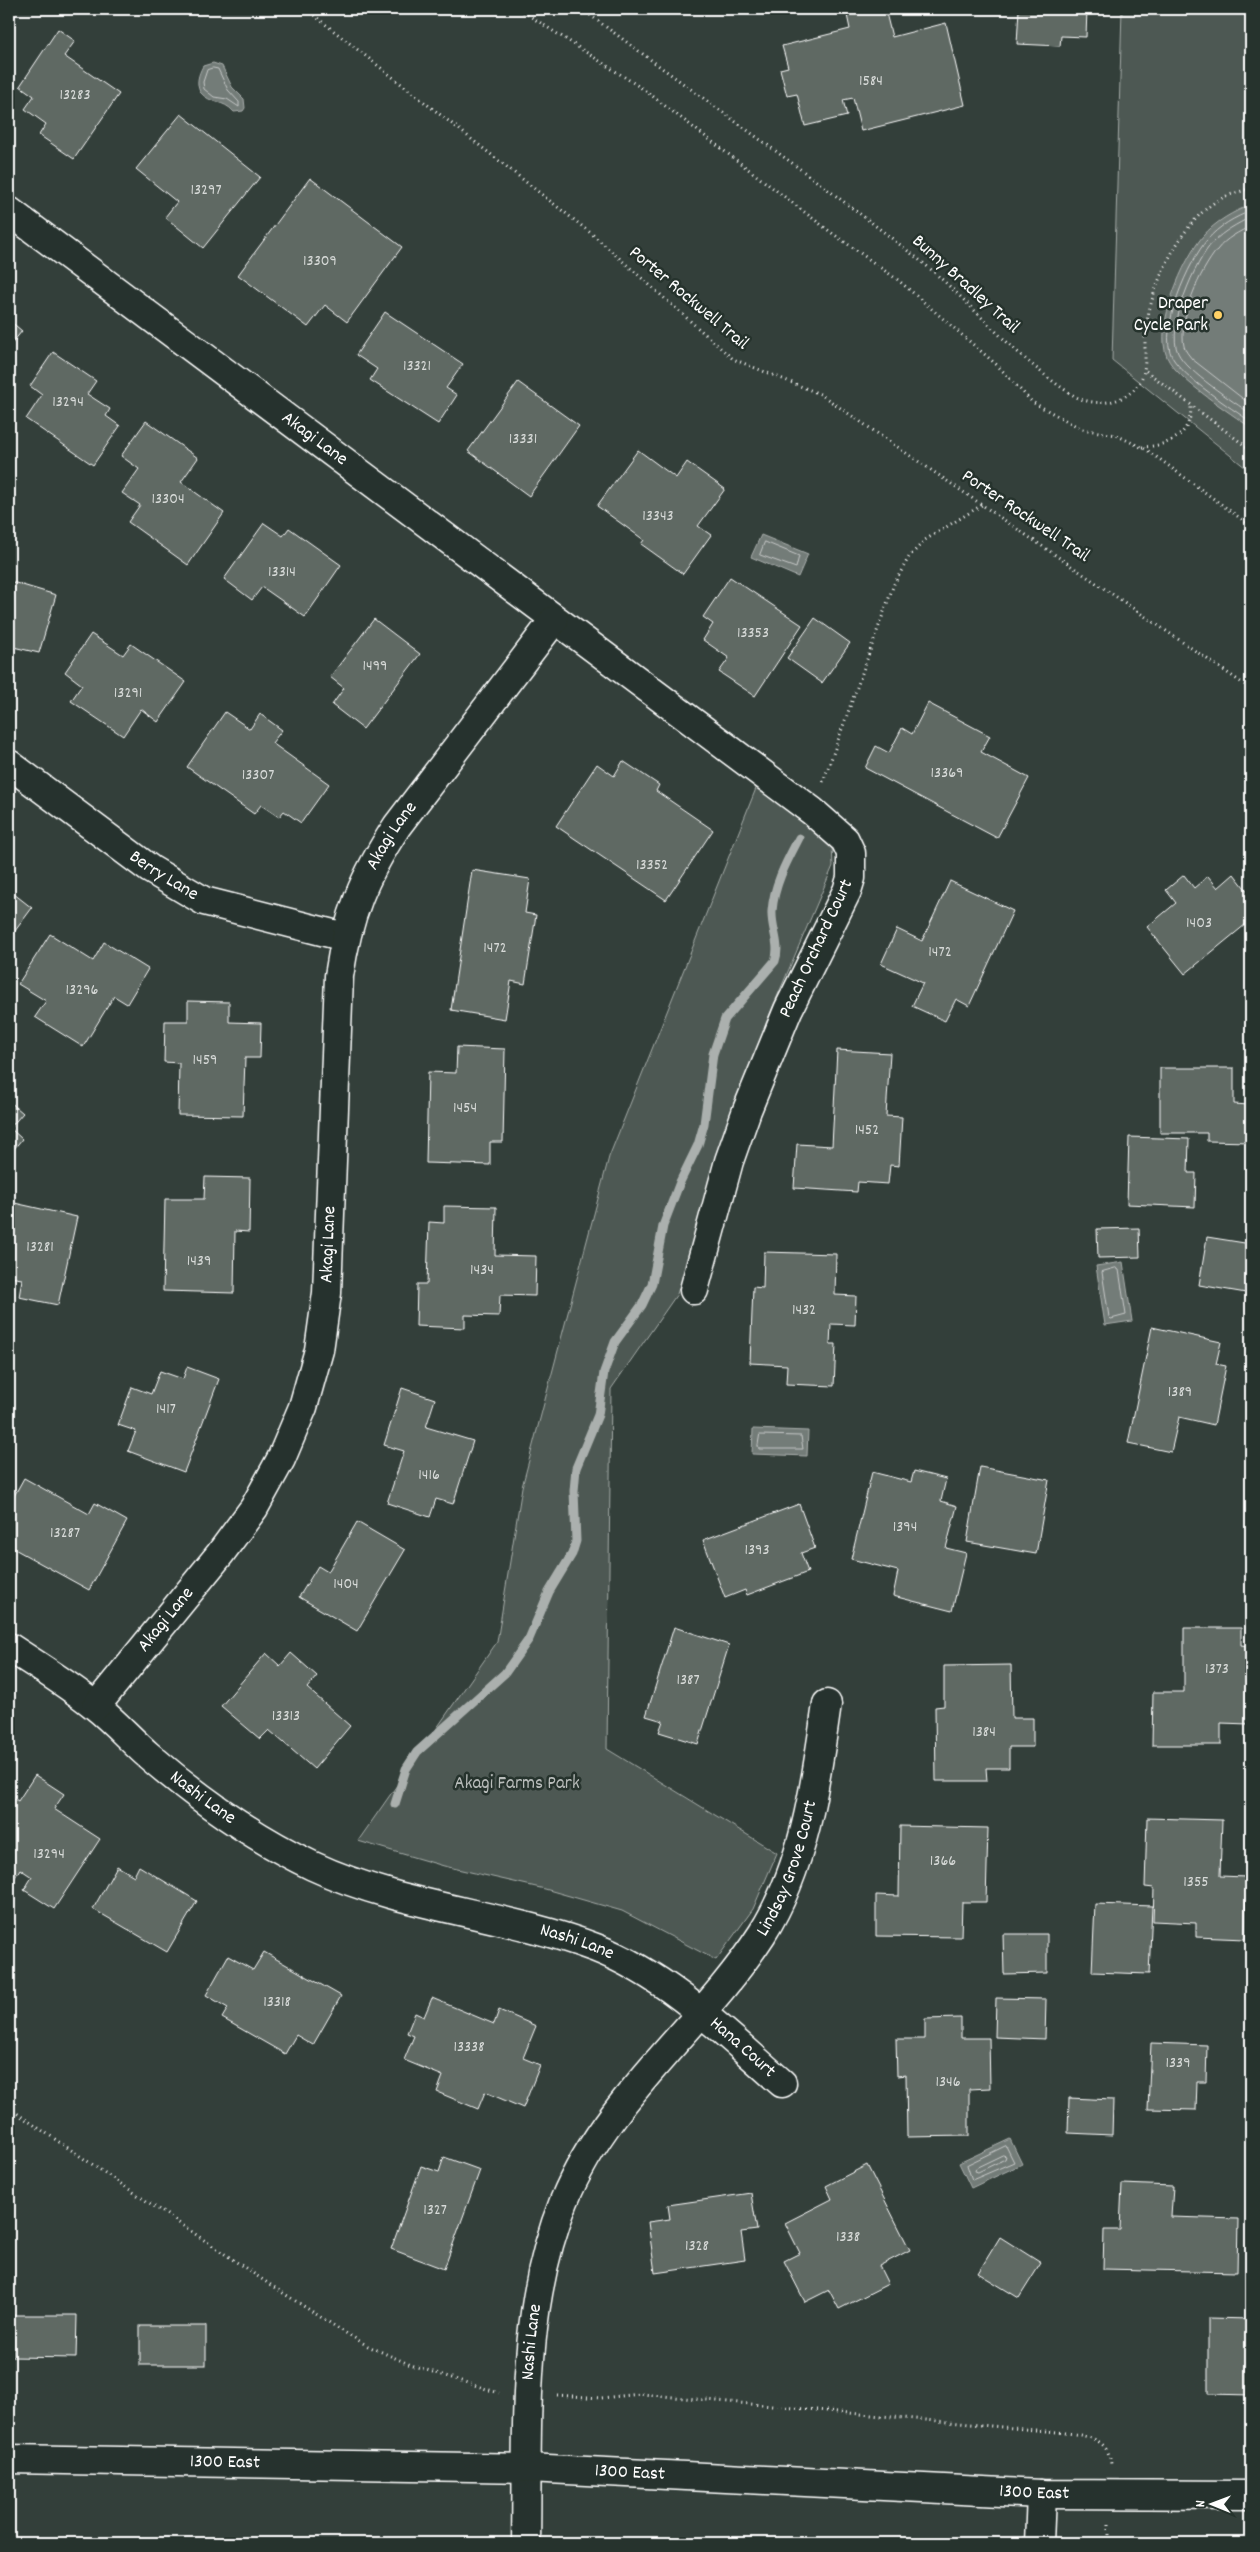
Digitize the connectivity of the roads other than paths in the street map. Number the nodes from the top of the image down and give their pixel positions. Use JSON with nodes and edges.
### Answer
{"nodes":[{"id":1,"x":9,"y":211,"type":"edge"},
{"id":2,"x":554,"y":620,"type":"junction"},
{"id":3,"x":9,"y":764,"type":"edge"},
{"id":4,"x":345,"y":937,"type":"junction"},
{"id":5,"x":694,"y":1290,"type":"dead end"},
{"id":6,"x":9,"y":1647,"type":"edge"},
{"id":7,"x":828,"y":1704,"type":"dead end"},
{"id":8,"x":96,"y":1706,"type":"junction"},
{"id":9,"x":702,"y":2012,"type":"junction"},
{"id":10,"x":782,"y":2084,"type":"dead end"},
{"id":11,"x":9,"y":2459,"type":"edge"},
{"id":12,"x":528,"y":2468,"type":"junction"},
{"id":13,"x":1040,"y":2494,"type":"junction"},
{"id":14,"x":1251,"y":2495,"type":"edge"},
{"id":15,"x":526,"y":2543,"type":"edge"},
{"id":16,"x":1040,"y":2543,"type":"edge"}],
"edges":[{"from":1,"to":2,"type":"street","name":"Akagi Lane"},
{"from":2,"to":4,"type":"street","name":"Akagi Lane"},
{"from":2,"to":5,"type":"street","name":"Peach Orchard Court"},
{"from":3,"to":4,"type":"street","name":"Berry Lane"},
{"from":4,"to":8,"type":"street","name":"Akagi Lane"},
{"from":6,"to":8,"type":"street","name":"Nashi Lane"},
{"from":7,"to":9,"type":"street","name":"Lindsay Grove Court"},
{"from":8,"to":9,"type":"street","name":"Nashi Lane"},
{"from":9,"to":10,"type":"street","name":"Hana Court"},
{"from":9,"to":12,"type":"street","name":"Nashi Lane"},
{"from":11,"to":12,"type":"street","name":"1300 East"},
{"from":12,"to":13,"type":"street","name":"1300 East"},
{"from":12,"to":15,"type":"street","name":"Nashi Lane"},
{"from":13,"to":14,"type":"street","name":"1300 East"},
{"from":13,"to":16,"type":"street"}]}
